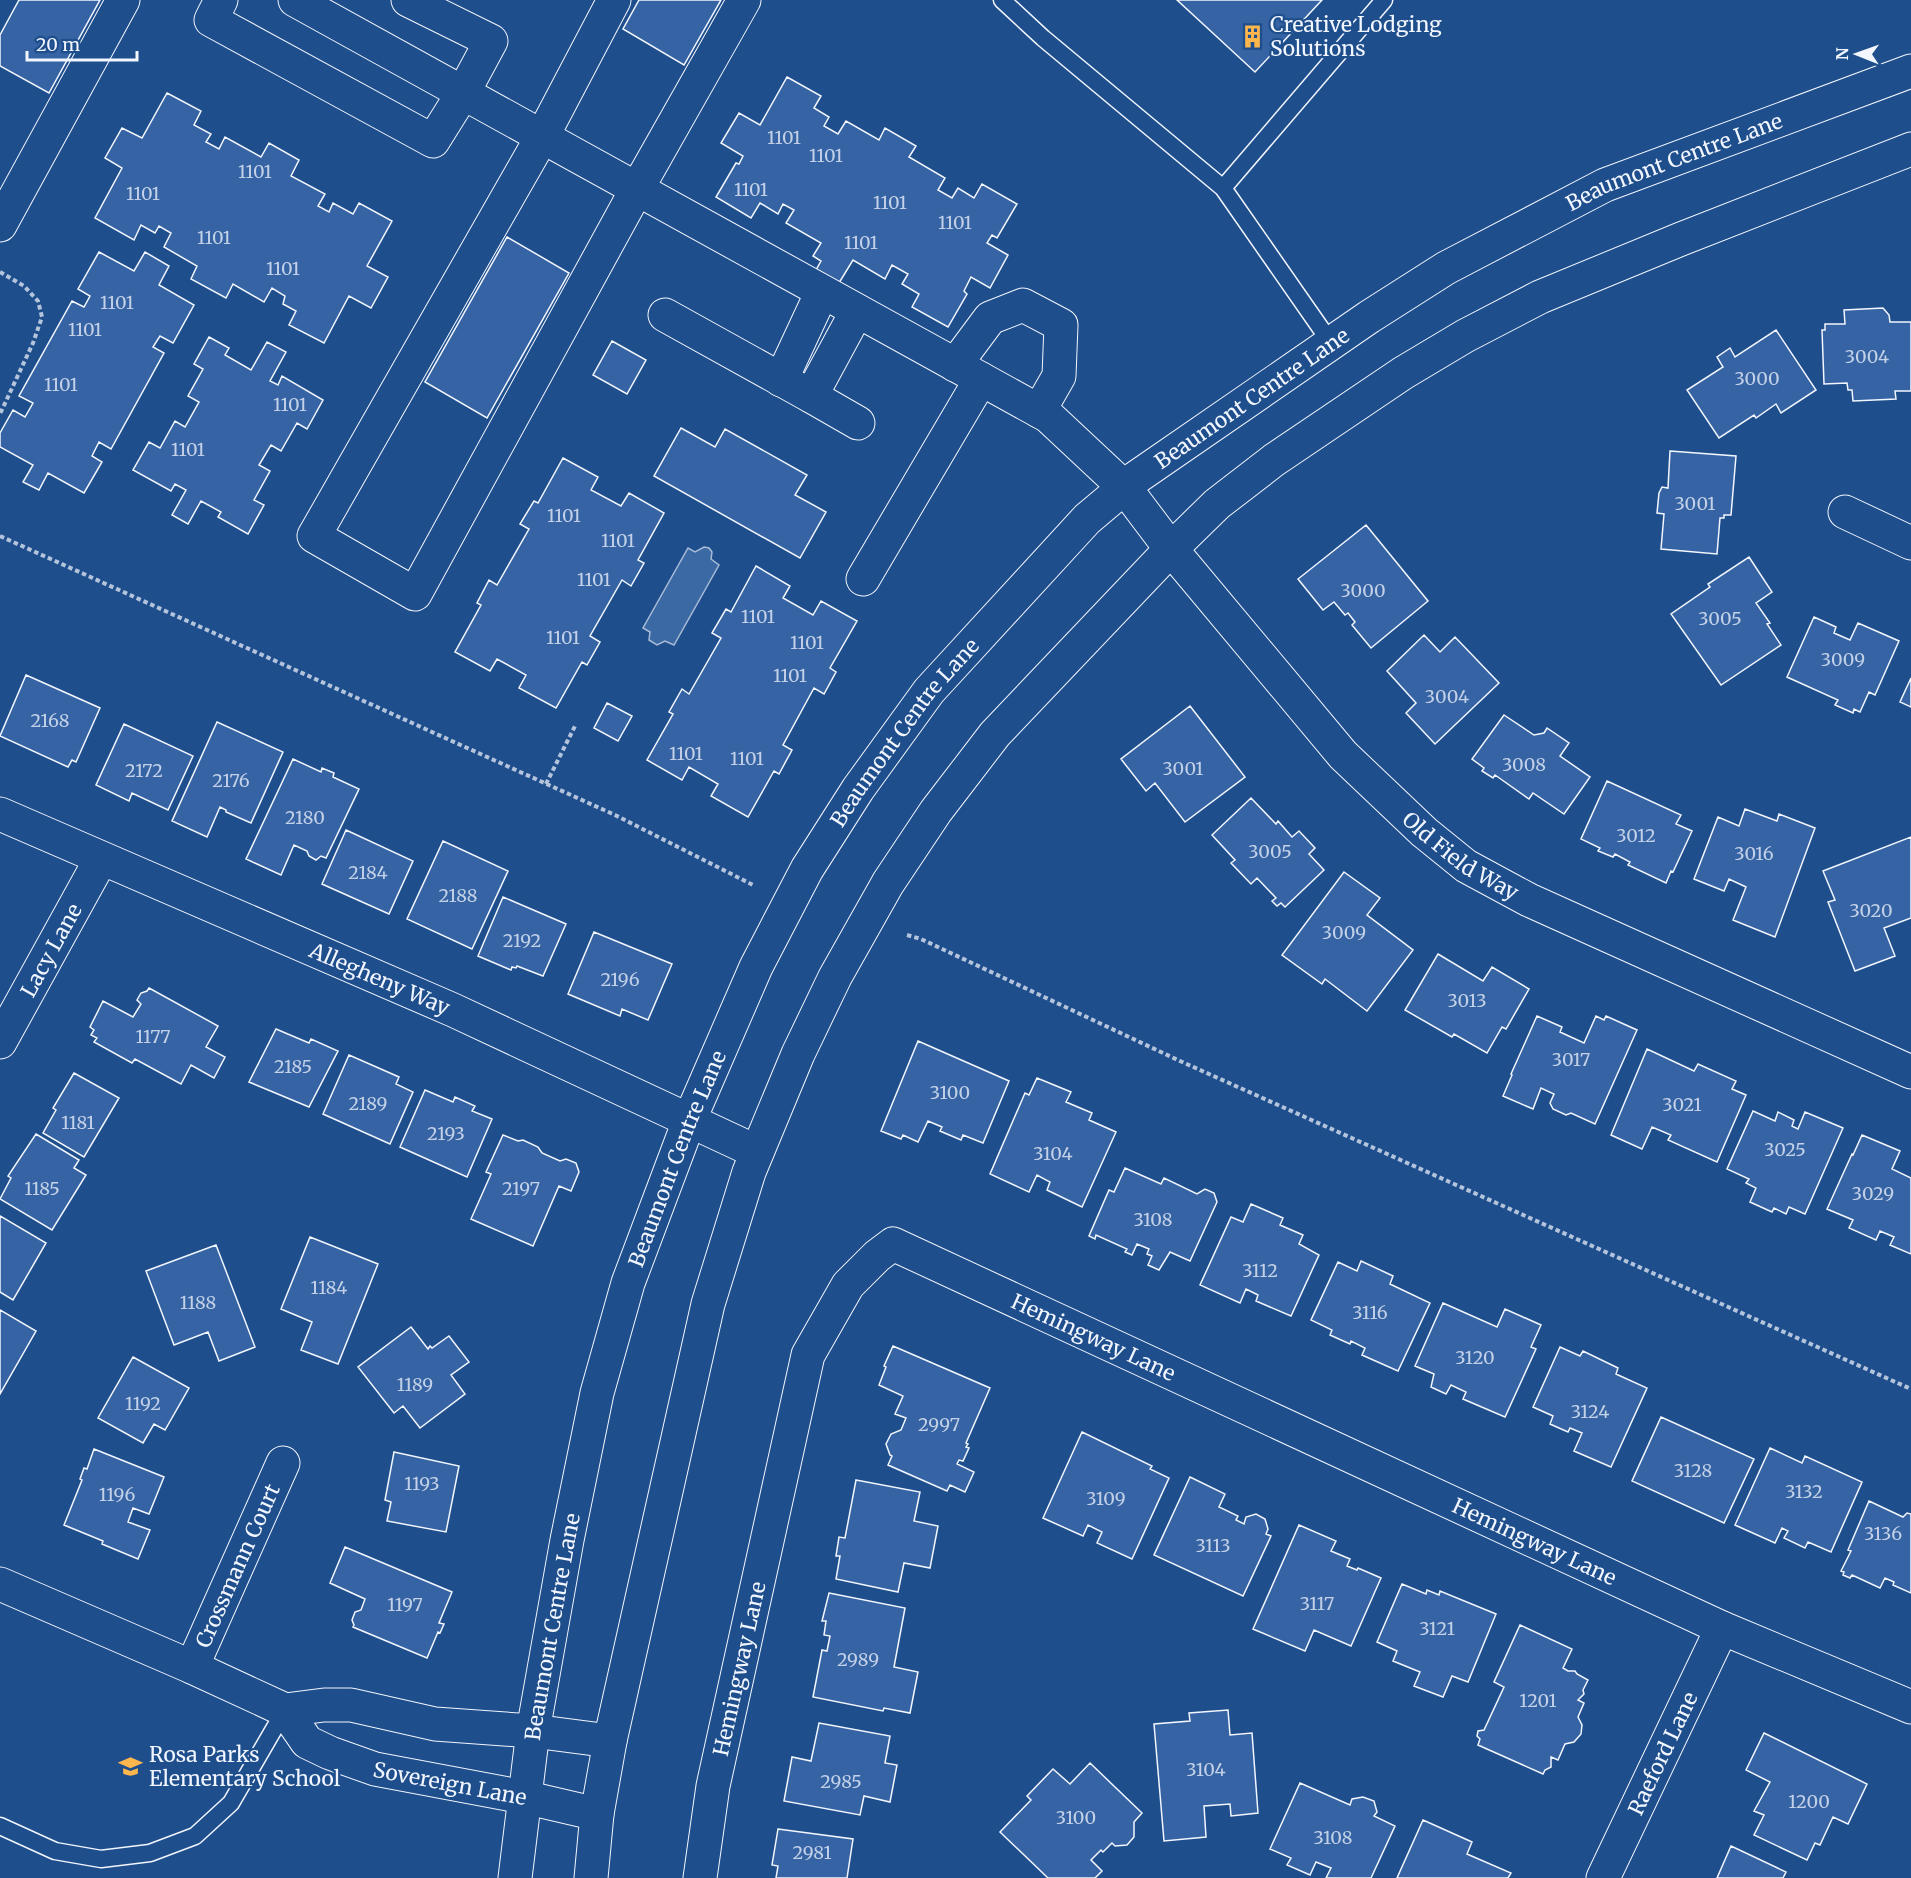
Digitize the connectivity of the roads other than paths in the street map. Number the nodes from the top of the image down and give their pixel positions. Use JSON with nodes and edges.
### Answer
{"nodes":[{"id":1,"x":123,"y":0,"type":"edge"},
{"id":2,"x":221,"y":0,"type":"edge"},
{"id":3,"x":295,"y":0,"type":"edge"},
{"id":4,"x":408,"y":0,"type":"edge"},
{"id":5,"x":614,"y":0,"type":"edge"},
{"id":6,"x":744,"y":0,"type":"edge"},
{"id":7,"x":1002,"y":0,"type":"edge"},
{"id":8,"x":1384,"y":0,"type":"edge"},
{"id":9,"x":1911,"y":70,"type":"edge"},
{"id":10,"x":463,"y":93,"type":"junction"},
{"id":11,"x":542,"y":137,"type":"junction"},
{"id":12,"x":1911,"y":149,"type":"edge"},
{"id":13,"x":1223,"y":188,"type":"junction"},
{"id":14,"x":637,"y":189,"type":"junction"},
{"id":15,"x":0,"y":225,"type":"edge"},
{"id":16,"x":822,"y":292,"type":"junction"},
{"id":17,"x":857,"y":311,"type":"junction"},
{"id":18,"x":666,"y":315,"type":"dead end"},
{"id":19,"x":1331,"y":343,"type":"junction"},
{"id":20,"x":968,"y":372,"type":"junction"},
{"id":21,"x":781,"y":380,"type":"junction"},
{"id":22,"x":811,"y":396,"type":"junction"},
{"id":23,"x":1039,"y":411,"type":"junction"},
{"id":24,"x":858,"y":423,"type":"dead end"},
{"id":25,"x":1125,"y":488,"type":"junction"},
{"id":26,"x":1845,"y":512,"type":"dead end"},
{"id":27,"x":1911,"y":543,"type":"edge"},
{"id":28,"x":1170,"y":549,"type":"junction"},
{"id":29,"x":863,"y":579,"type":"dead end"},
{"id":30,"x":0,"y":814,"type":"edge"},
{"id":31,"x":101,"y":859,"type":"junction"},
{"id":32,"x":0,"y":1042,"type":"edge"},
{"id":33,"x":1911,"y":1072,"type":"edge"},
{"id":34,"x":689,"y":1121,"type":"junction"},
{"id":35,"x":757,"y":1152,"type":"junction"},
{"id":36,"x":283,"y":1463,"type":"dead end"},
{"id":37,"x":0,"y":1584,"type":"edge"},
{"id":38,"x":1722,"y":1628,"type":"junction"},
{"id":39,"x":192,"y":1667,"type":"junction"},
{"id":40,"x":1911,"y":1707,"type":"edge"},
{"id":41,"x":285,"y":1710,"type":"junction"},
{"id":42,"x":533,"y":1731,"type":"junction"},
{"id":43,"x":610,"y":1741,"type":"junction"},
{"id":44,"x":524,"y":1797,"type":"junction"},
{"id":45,"x":597,"y":1814,"type":"junction"},
{"id":46,"x":0,"y":1826,"type":"edge"},
{"id":47,"x":515,"y":1878,"type":"edge"},
{"id":48,"x":591,"y":1878,"type":"edge"},
{"id":49,"x":700,"y":1878,"type":"edge"},
{"id":50,"x":1603,"y":1878,"type":"edge"}],
"edges":[{"from":1,"to":15,"type":"street"},
{"from":2,"to":10,"type":"street"},
{"from":3,"to":10,"type":"street","name":"Old Field Way"},
{"from":4,"to":10,"type":"street"},
{"from":5,"to":11,"type":"street"},
{"from":6,"to":14,"type":"street"},
{"from":7,"to":13,"type":"lane"},
{"from":8,"to":13,"type":"lane"},
{"from":9,"to":19,"type":"street","name":"Beaumont Centre Lane"},
{"from":10,"to":11,"type":"street","name":"Old Field Way"},
{"from":11,"to":14,"type":"street","name":"Old Field Way"},
{"from":11,"to":14,"type":"street"},
{"from":12,"to":28,"type":"street"},
{"from":13,"to":19,"type":"lane"},
{"from":14,"to":16,"type":"street","name":"Old Field Way"},
{"from":16,"to":17,"type":"street","name":"Old Field Way"},
{"from":16,"to":21,"type":"street"},
{"from":17,"to":20,"type":"street","name":"Old Field Way"},
{"from":17,"to":22,"type":"street"},
{"from":18,"to":21,"type":"street"},
{"from":19,"to":25,"type":"street","name":"Beaumont Centre Lane"},
{"from":20,"to":23,"type":"street","name":"Old Field Way"},
{"from":20,"to":23,"type":"street"},
{"from":20,"to":29,"type":"street"},
{"from":21,"to":22,"type":"street"},
{"from":22,"to":24,"type":"street"},
{"from":23,"to":25,"type":"street","name":"Old Field Way"},
{"from":25,"to":28,"type":"street","name":"Old Field Way"},
{"from":25,"to":34,"type":"street","name":"Beaumont Centre Lane"},
{"from":26,"to":27,"type":"street"},
{"from":28,"to":33,"type":"street","name":"Old Field Way"},
{"from":28,"to":35,"type":"street"},
{"from":30,"to":31,"type":"street","name":"Allegheny Way"},
{"from":31,"to":32,"type":"street","name":"Lacy Lane"},
{"from":31,"to":34,"type":"street","name":"Allegheny Way"},
{"from":34,"to":35,"type":"street","name":"Allegheny Way"},
{"from":34,"to":42,"type":"street","name":"Beaumont Centre Lane"},
{"from":35,"to":43,"type":"street"},
{"from":36,"to":39,"type":"street","name":"Crossmann Court"},
{"from":37,"to":39,"type":"street"},
{"from":38,"to":40,"type":"street","name":"Hemingway Lane"},
{"from":38,"to":49,"type":"street","name":"Hemingway Lane"},
{"from":38,"to":50,"type":"street","name":"Raeford Lane"},
{"from":39,"to":41,"type":"street"},
{"from":41,"to":42,"type":"street"},
{"from":41,"to":44,"type":"street","name":"Sovereign Lane"},
{"from":41,"to":46,"type":"lane"},
{"from":42,"to":43,"type":"street"},
{"from":42,"to":44,"type":"street","name":"Beaumont Centre Lane"},
{"from":43,"to":45,"type":"street"},
{"from":44,"to":45,"type":"street","name":"Sovereign Lane"},
{"from":44,"to":47,"type":"street","name":"Beaumont Centre Lane"},
{"from":45,"to":48,"type":"street"}]}
